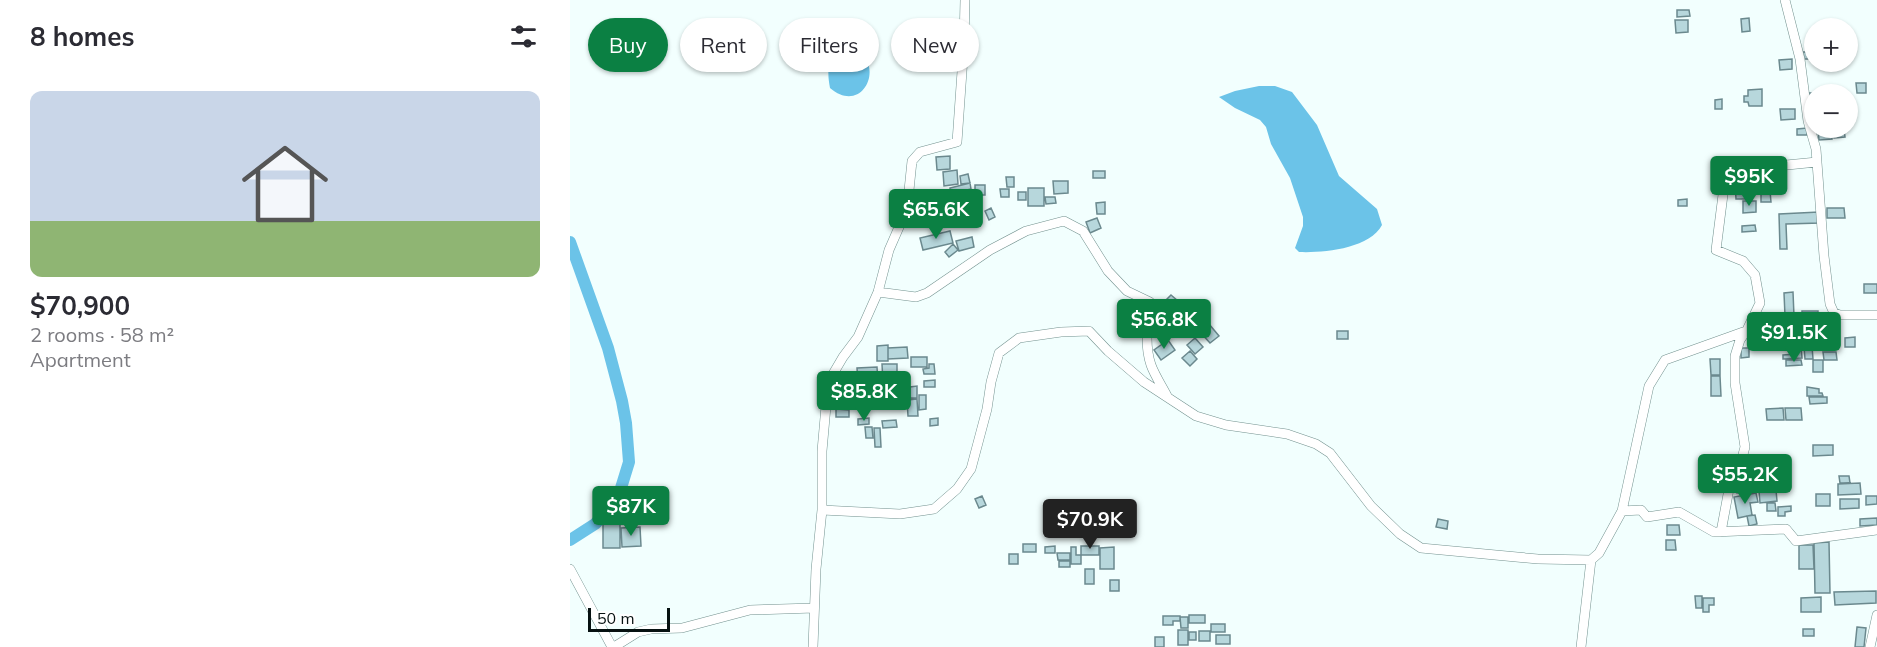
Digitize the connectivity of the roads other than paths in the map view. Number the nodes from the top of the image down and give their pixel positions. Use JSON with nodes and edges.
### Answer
{"nodes":[{"id":1,"x":965,"y":0,"type":"edge"},
{"id":2,"x":1785,"y":0,"type":"edge"},
{"id":3,"x":1817,"y":162,"type":"junction"},
{"id":4,"x":878,"y":292,"type":"junction"},
{"id":5,"x":1877,"y":315,"type":"edge"},
{"id":6,"x":1747,"y":330,"type":"junction"},
{"id":7,"x":1167,"y":397,"type":"junction"},
{"id":8,"x":822,"y":510,"type":"junction"},
{"id":9,"x":1622,"y":511,"type":"junction"},
{"id":10,"x":1877,"y":530,"type":"edge"},
{"id":11,"x":1721,"y":532,"type":"junction"},
{"id":12,"x":1592,"y":560,"type":"junction"},
{"id":13,"x":570,"y":568,"type":"edge"},
{"id":14,"x":814,"y":608,"type":"junction"},
{"id":15,"x":1877,"y":615,"type":"edge"},
{"id":16,"x":613,"y":647,"type":"edge"},
{"id":17,"x":813,"y":647,"type":"edge"},
{"id":18,"x":1581,"y":647,"type":"edge"},
{"id":19,"x":1870,"y":647,"type":"edge"}],
"edges":[{"from":1,"to":4,"type":"street"},
{"from":2,"to":3,"type":"street"},
{"from":3,"to":5,"type":"street"},
{"from":3,"to":6,"type":"street"},
{"from":4,"to":7,"type":"street"},
{"from":4,"to":8,"type":"street"},
{"from":6,"to":9,"type":"street"},
{"from":6,"to":11,"type":"street"},
{"from":7,"to":8,"type":"street"},
{"from":7,"to":12,"type":"street"},
{"from":8,"to":14,"type":"street"},
{"from":9,"to":11,"type":"street"},
{"from":9,"to":12,"type":"street"},
{"from":10,"to":11,"type":"street"},
{"from":12,"to":18,"type":"street"},
{"from":13,"to":16,"type":"street"},
{"from":14,"to":16,"type":"street"},
{"from":14,"to":17,"type":"street"},
{"from":15,"to":19,"type":"street"}]}
